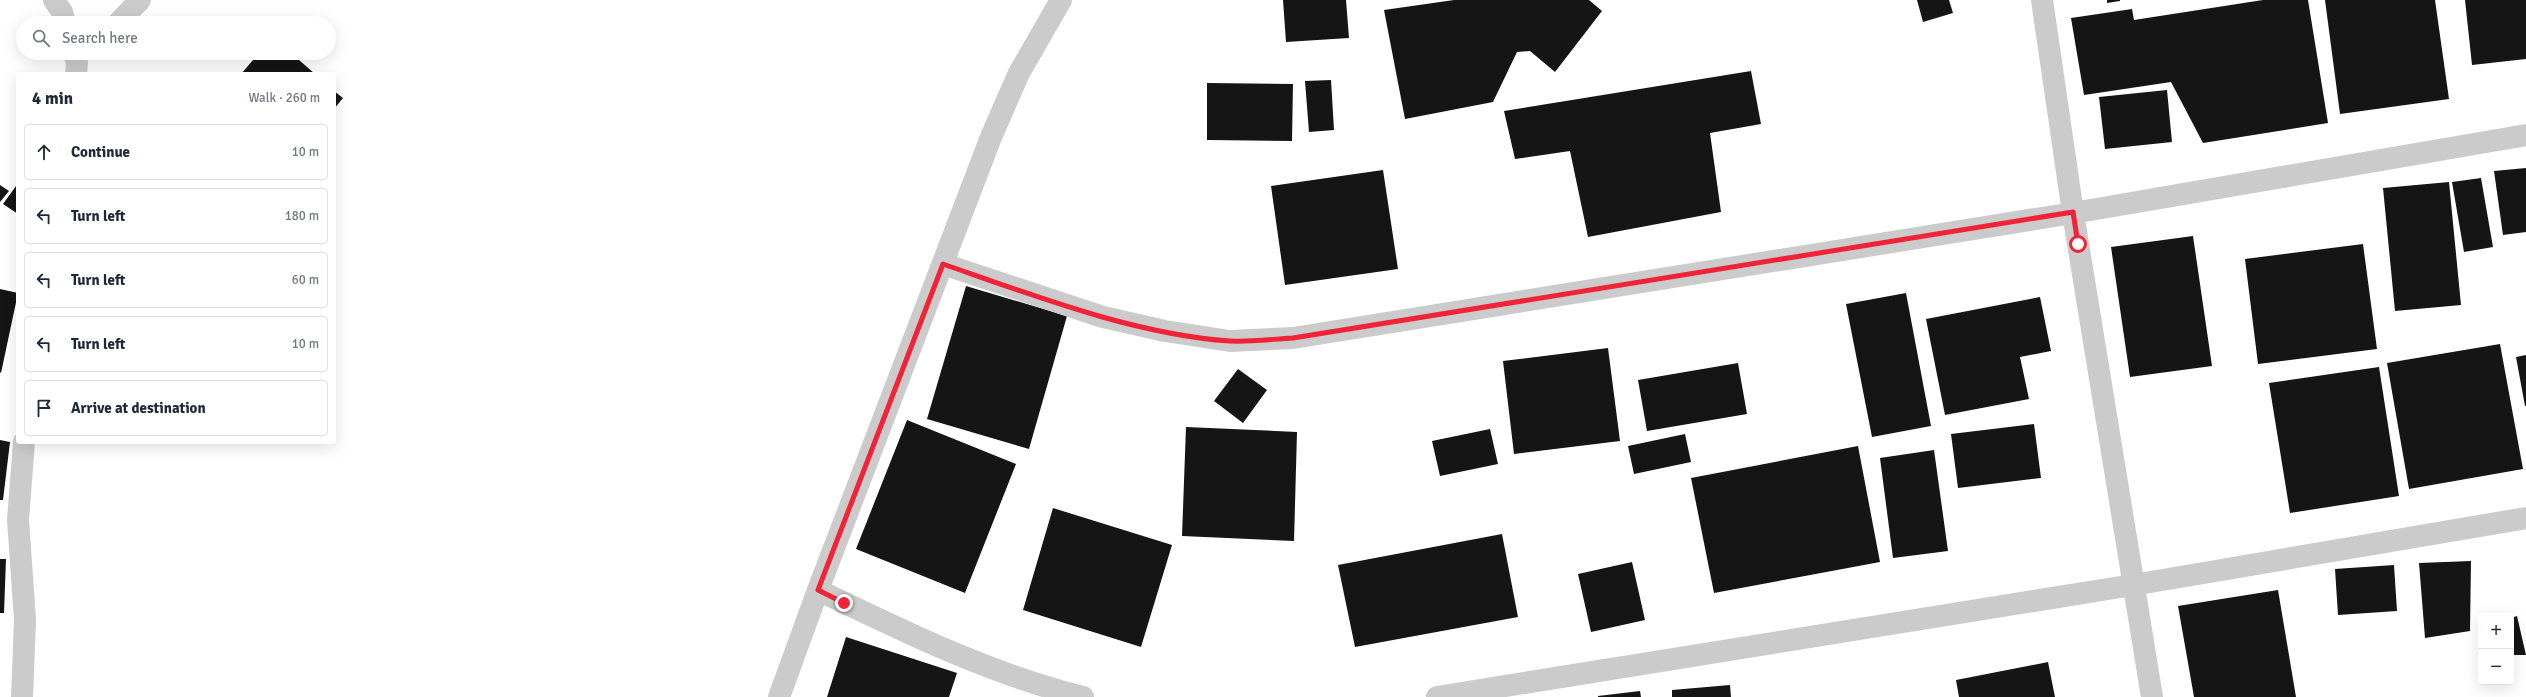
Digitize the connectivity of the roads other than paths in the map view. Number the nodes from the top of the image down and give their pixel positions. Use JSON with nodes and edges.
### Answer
{"nodes":[{"id":1,"x":54,"y":0,"type":"edge"},
{"id":2,"x":140,"y":0,"type":"edge"},
{"id":3,"x":1061,"y":0,"type":"edge"},
{"id":4,"x":2042,"y":0,"type":"edge"},
{"id":5,"x":63,"y":16,"type":"edge"},
{"id":6,"x":125,"y":16,"type":"edge"},
{"id":7,"x":2526,"y":135,"type":"edge"},
{"id":8,"x":2073,"y":212,"type":"junction"},
{"id":9,"x":943,"y":264,"type":"junction"},
{"id":10,"x":24,"y":444,"type":"edge"},
{"id":11,"x":2526,"y":518,"type":"edge"},
{"id":12,"x":2133,"y":585,"type":"junction"},
{"id":13,"x":818,"y":590,"type":"junction"},
{"id":14,"x":22,"y":697,"type":"edge"},
{"id":15,"x":779,"y":697,"type":"edge"},
{"id":16,"x":1083,"y":697,"type":"edge"},
{"id":17,"x":1437,"y":697,"type":"edge"},
{"id":18,"x":2152,"y":697,"type":"edge"}],
"edges":[{"from":1,"to":5,"type":"street"},
{"from":2,"to":6,"type":"street"},
{"from":3,"to":9,"type":"street"},
{"from":4,"to":8,"type":"street"},
{"from":7,"to":8,"type":"street"},
{"from":8,"to":9,"type":"street"},
{"from":8,"to":12,"type":"street"},
{"from":9,"to":13,"type":"street"},
{"from":10,"to":14,"type":"street"},
{"from":11,"to":12,"type":"street"},
{"from":12,"to":17,"type":"street"},
{"from":12,"to":18,"type":"street"},
{"from":13,"to":15,"type":"street"},
{"from":13,"to":16,"type":"street"}]}
